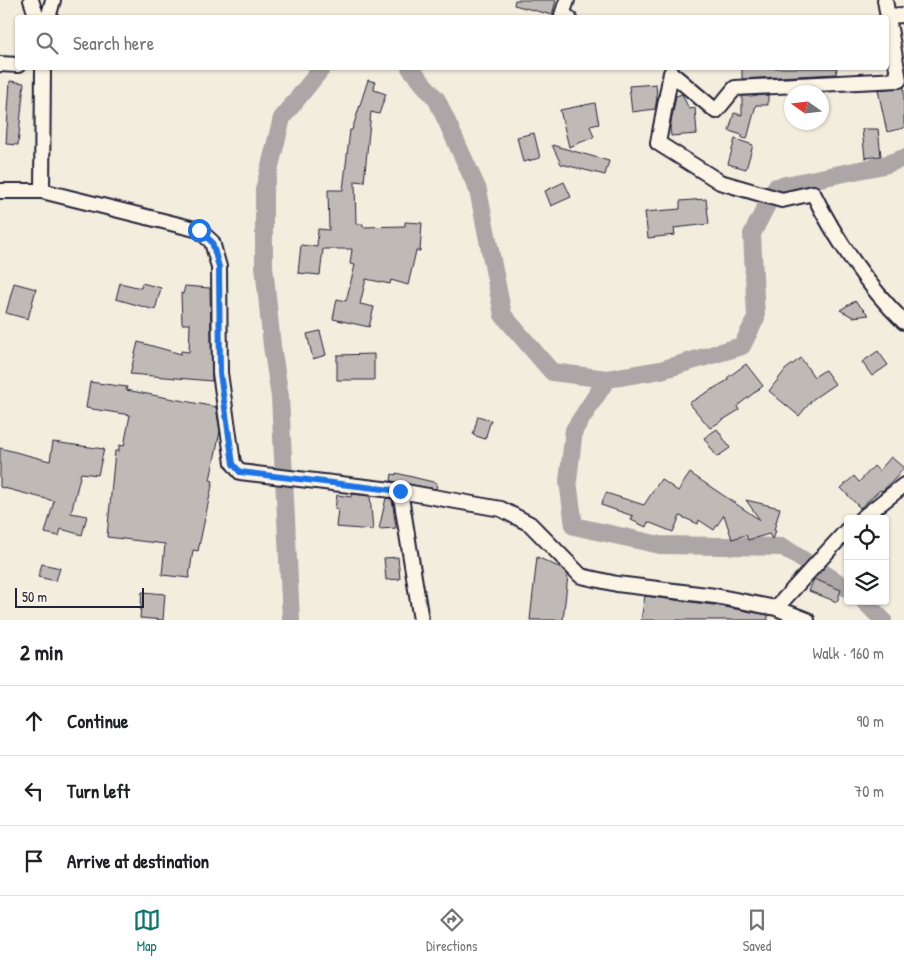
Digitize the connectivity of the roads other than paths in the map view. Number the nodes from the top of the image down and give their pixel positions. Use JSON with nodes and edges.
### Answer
{"nodes":[{"id":1,"x":31,"y":0,"type":"edge"},
{"id":2,"x":53,"y":0,"type":"edge"},
{"id":3,"x":567,"y":0,"type":"edge"},
{"id":4,"x":885,"y":0,"type":"edge"},
{"id":5,"x":36,"y":15,"type":"edge"},
{"id":6,"x":49,"y":15,"type":"edge"},
{"id":7,"x":562,"y":15,"type":"edge"},
{"id":8,"x":887,"y":15,"type":"edge"},
{"id":9,"x":904,"y":15,"type":"edge"},
{"id":10,"x":889,"y":16,"type":"edge"},
{"id":11,"x":889,"y":27,"type":"edge"},
{"id":12,"x":0,"y":64,"type":"edge"},
{"id":13,"x":15,"y":65,"type":"edge"},
{"id":14,"x":43,"y":70,"type":"edge"},
{"id":15,"x":666,"y":70,"type":"edge"},
{"id":16,"x":0,"y":191,"type":"edge"},
{"id":17,"x":42,"y":191,"type":"junction"},
{"id":18,"x":904,"y":322,"type":"edge"},
{"id":19,"x":904,"y":485,"type":"edge"},
{"id":20,"x":400,"y":491,"type":"junction"},
{"id":21,"x":866,"y":515,"type":"edge"},
{"id":22,"x":844,"y":533,"type":"edge"},
{"id":23,"x":776,"y":608,"type":"junction"},
{"id":24,"x":421,"y":620,"type":"edge"},
{"id":25,"x":807,"y":620,"type":"edge"}],
"edges":[{"from":1,"to":5,"type":"street"},
{"from":2,"to":6,"type":"street"},
{"from":3,"to":7,"type":"street"},
{"from":4,"to":8,"type":"street"},
{"from":9,"to":10,"type":"street"},
{"from":11,"to":15,"type":"street"},
{"from":12,"to":13,"type":"street"},
{"from":14,"to":17,"type":"street"},
{"from":15,"to":18,"type":"street"},
{"from":16,"to":17,"type":"street"},
{"from":17,"to":20,"type":"street"},
{"from":19,"to":21,"type":"street"},
{"from":20,"to":23,"type":"street"},
{"from":20,"to":24,"type":"street"},
{"from":22,"to":23,"type":"street"},
{"from":23,"to":25,"type":"street"}]}
